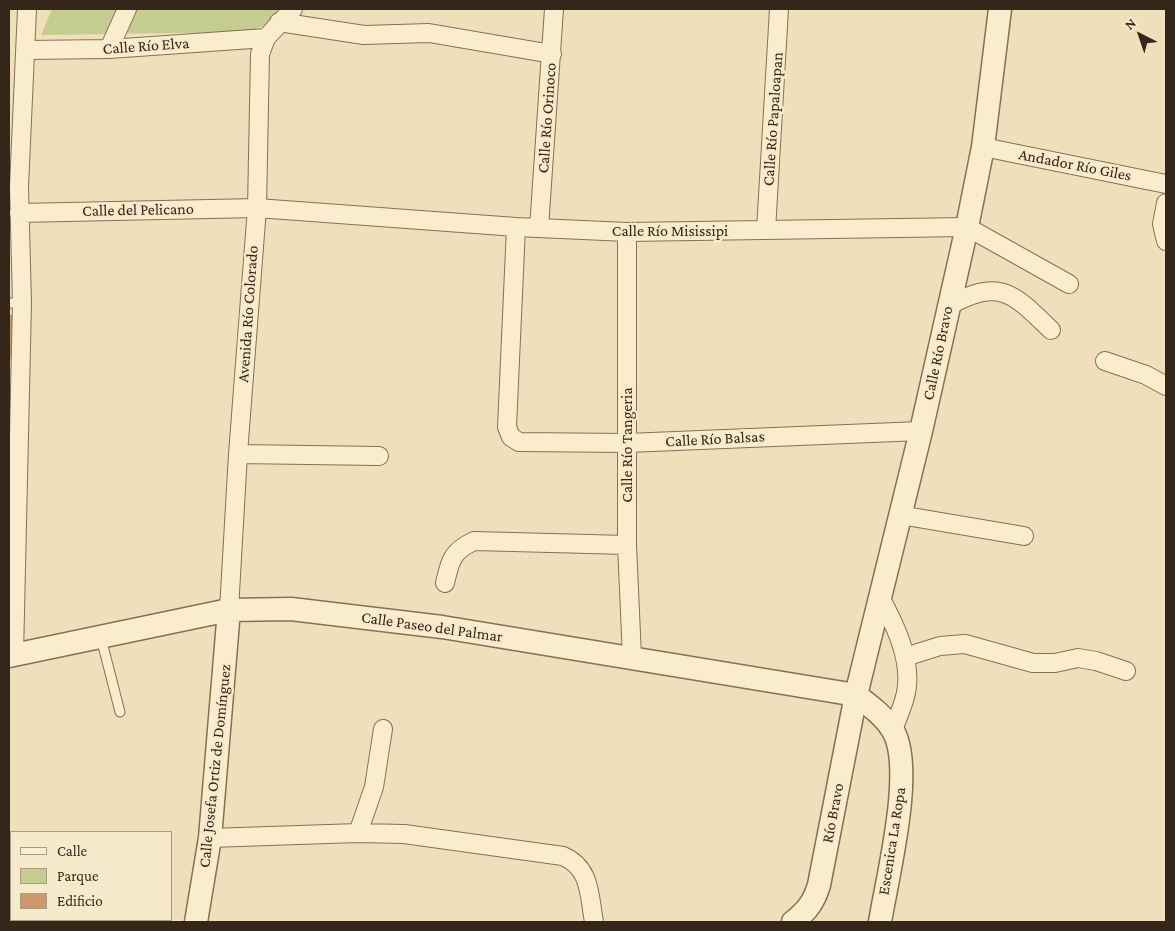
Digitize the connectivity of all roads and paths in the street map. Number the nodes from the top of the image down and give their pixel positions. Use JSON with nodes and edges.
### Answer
{"nodes":[{"id":1,"x":27,"y":9,"type":"edge"},
{"id":2,"x":127,"y":9,"type":"edge"},
{"id":3,"x":293,"y":9,"type":"edge"},
{"id":4,"x":554,"y":9,"type":"edge"},
{"id":5,"x":779,"y":9,"type":"edge"},
{"id":6,"x":1000,"y":9,"type":"edge"},
{"id":7,"x":279,"y":22,"type":"junction"},
{"id":8,"x":266,"y":38,"type":"junction"},
{"id":9,"x":108,"y":49,"type":"junction"},
{"id":10,"x":26,"y":50,"type":"junction"},
{"id":11,"x":552,"y":54,"type":"junction"},
{"id":12,"x":984,"y":147,"type":"junction"},
{"id":13,"x":1166,"y":184,"type":"edge"},
{"id":14,"x":14,"y":187,"type":"edge"},
{"id":15,"x":1166,"y":203,"type":"edge"},
{"id":16,"x":256,"y":208,"type":"junction"},
{"id":17,"x":19,"y":213,"type":"junction"},
{"id":18,"x":516,"y":227,"type":"junction"},
{"id":19,"x":967,"y":227,"type":"junction"},
{"id":20,"x":539,"y":228,"type":"junction"},
{"id":21,"x":766,"y":230,"type":"junction"},
{"id":22,"x":627,"y":232,"type":"junction"},
{"id":23,"x":1166,"y":241,"type":"edge"},
{"id":24,"x":1069,"y":284,"type":"dead end"},
{"id":25,"x":15,"y":303,"type":"edge"},
{"id":26,"x":948,"y":306,"type":"junction"},
{"id":27,"x":1051,"y":330,"type":"dead end"},
{"id":28,"x":1105,"y":361,"type":"dead end"},
{"id":29,"x":1166,"y":386,"type":"edge"},
{"id":30,"x":921,"y":431,"type":"junction"},
{"id":31,"x":627,"y":443,"type":"junction"},
{"id":32,"x":238,"y":454,"type":"junction"},
{"id":33,"x":379,"y":456,"type":"dead end"},
{"id":34,"x":900,"y":515,"type":"junction"},
{"id":35,"x":1024,"y":536,"type":"dead end"},
{"id":36,"x":627,"y":545,"type":"junction"},
{"id":37,"x":445,"y":583,"type":"dead end"},
{"id":38,"x":880,"y":597,"type":"junction"},
{"id":39,"x":230,"y":610,"type":"junction"},
{"id":40,"x":101,"y":637,"type":"junction"},
{"id":41,"x":11,"y":656,"type":"edge"},
{"id":42,"x":632,"y":657,"type":"junction"},
{"id":43,"x":905,"y":657,"type":"junction"},
{"id":44,"x":1126,"y":671,"type":"dead end"},
{"id":45,"x":856,"y":695,"type":"junction"},
{"id":46,"x":120,"y":712,"type":"dead end"},
{"id":47,"x":382,"y":729,"type":"dead end"},
{"id":48,"x":893,"y":730,"type":"junction"},
{"id":49,"x":358,"y":833,"type":"junction"},
{"id":50,"x":210,"y":838,"type":"junction"},
{"id":51,"x":196,"y":922,"type":"edge"},
{"id":52,"x":594,"y":922,"type":"edge"},
{"id":53,"x":793,"y":922,"type":"edge"},
{"id":54,"x":880,"y":922,"type":"edge"}],
"edges":[{"from":1,"to":10,"type":"street"},
{"from":2,"to":9,"type":"street"},
{"from":3,"to":7,"type":"street","name":"Avenida Río Colorado"},
{"from":4,"to":11,"type":"street","name":"Calle Río Orinoco"},
{"from":5,"to":21,"type":"street","name":"Calle Río Papaloapan"},
{"from":6,"to":12,"type":"street","name":"Calle Río Bravo"},
{"from":7,"to":8,"type":"street","name":"Avenida Río Colorado"},
{"from":7,"to":11,"type":"street"},
{"from":8,"to":9,"type":"street","name":"Calle Río Elva"},
{"from":8,"to":16,"type":"street","name":"Avenida Río Colorado"},
{"from":9,"to":10,"type":"street","name":"Calle Río Elva"},
{"from":10,"to":14,"type":"street"},
{"from":11,"to":20,"type":"street","name":"Calle Río Orinoco"},
{"from":12,"to":13,"type":"street","name":"Andador Río Giles"},
{"from":12,"to":19,"type":"street","name":"Calle Río Bravo"},
{"from":14,"to":17,"type":"street"},
{"from":15,"to":23,"type":"street"},
{"from":16,"to":17,"type":"street","name":"Calle del Pelicano"},
{"from":16,"to":18,"type":"street","name":"Calle Río Misissipi"},
{"from":16,"to":32,"type":"street","name":"Avenida Río Colorado"},
{"from":17,"to":25,"type":"street"},
{"from":18,"to":20,"type":"street","name":"Calle Río Misissipi"},
{"from":18,"to":31,"type":"street","name":"Calle Río Balsas"},
{"from":19,"to":21,"type":"street","name":"Calle Río Misissipi"},
{"from":19,"to":24,"type":"street"},
{"from":19,"to":26,"type":"street","name":"Calle Río Bravo"},
{"from":20,"to":22,"type":"street","name":"Calle Río Misissipi"},
{"from":21,"to":22,"type":"street","name":"Calle Río Misissipi"},
{"from":22,"to":31,"type":"street","name":"Calle Río Tangeria"},
{"from":25,"to":41,"type":"street"},
{"from":26,"to":27,"type":"street"},
{"from":26,"to":30,"type":"street","name":"Calle Río Bravo"},
{"from":28,"to":29,"type":"street"},
{"from":30,"to":31,"type":"street","name":"Calle Río Balsas"},
{"from":30,"to":34,"type":"street","name":"Calle Río Bravo"},
{"from":31,"to":36,"type":"street","name":"Calle Río Tangeria"},
{"from":32,"to":33,"type":"street"},
{"from":32,"to":39,"type":"street","name":"Avenida Río Colorado"},
{"from":34,"to":35,"type":"street"},
{"from":34,"to":38,"type":"street","name":"Calle Río Bravo"},
{"from":36,"to":37,"type":"street"},
{"from":36,"to":42,"type":"street","name":"Calle Río Tangeria"},
{"from":38,"to":43,"type":"street"},
{"from":38,"to":45,"type":"street","name":"Calle Río Bravo"},
{"from":39,"to":40,"type":"street","name":"Calle Paseo del Palmar"},
{"from":39,"to":42,"type":"street","name":"Calle Paseo del Palmar"},
{"from":39,"to":50,"type":"street","name":"Calle Josefa Ortiz de Domínguez"},
{"from":40,"to":41,"type":"street","name":"Calle Paseo del Palmar"},
{"from":40,"to":46,"type":"lane"},
{"from":42,"to":45,"type":"street","name":"Calle Paseo del Palmar"},
{"from":43,"to":44,"type":"street"},
{"from":43,"to":48,"type":"street"},
{"from":45,"to":48,"type":"street"},
{"from":45,"to":53,"type":"street","name":"Río Bravo"},
{"from":47,"to":49,"type":"street"},
{"from":48,"to":54,"type":"street","name":"Escenica La Ropa"},
{"from":49,"to":50,"type":"street"},
{"from":49,"to":52,"type":"street"},
{"from":50,"to":51,"type":"street","name":"Calle Josefa Ortiz de Domínguez"}]}
